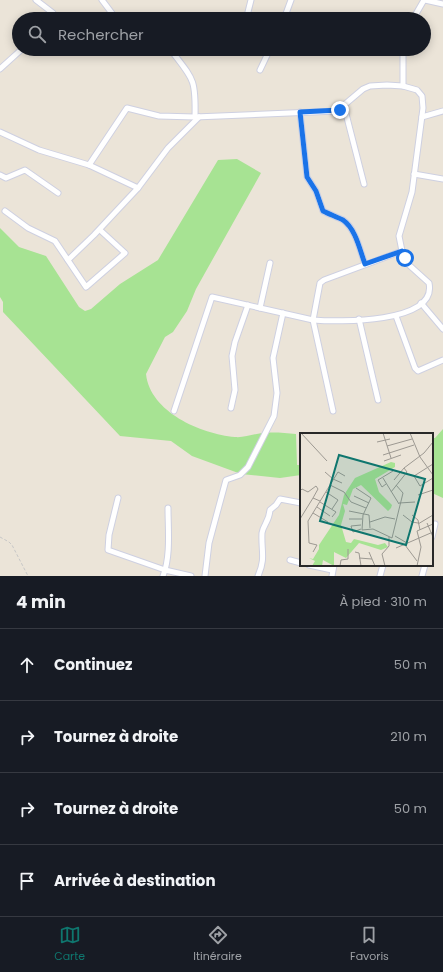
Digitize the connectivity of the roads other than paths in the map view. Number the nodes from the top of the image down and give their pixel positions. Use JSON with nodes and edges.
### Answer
{"nodes":[{"id":1,"x":36,"y":0,"type":"edge"},
{"id":2,"x":102,"y":0,"type":"edge"},
{"id":3,"x":251,"y":0,"type":"edge"},
{"id":4,"x":291,"y":0,"type":"edge"},
{"id":5,"x":425,"y":0,"type":"edge"},
{"id":6,"x":443,"y":4,"type":"edge"},
{"id":7,"x":52,"y":12,"type":"edge"},
{"id":8,"x":111,"y":12,"type":"edge"},
{"id":9,"x":248,"y":12,"type":"edge"},
{"id":10,"x":287,"y":12,"type":"edge"},
{"id":11,"x":417,"y":12,"type":"edge"},
{"id":12,"x":14,"y":56,"type":"edge"},
{"id":13,"x":175,"y":56,"type":"edge"},
{"id":14,"x":267,"y":56,"type":"edge"},
{"id":15,"x":403,"y":56,"type":"edge"},
{"id":16,"x":0,"y":69,"type":"edge"},
{"id":17,"x":260,"y":70,"type":"dead end"},
{"id":18,"x":403,"y":86,"type":"junction"},
{"id":19,"x":344,"y":106,"type":"junction"},
{"id":20,"x":443,"y":111,"type":"edge"},
{"id":21,"x":300,"y":112,"type":"junction"},
{"id":22,"x":197,"y":117,"type":"junction"},
{"id":23,"x":422,"y":117,"type":"junction"},
{"id":24,"x":0,"y":132,"type":"edge"},
{"id":25,"x":89,"y":165,"type":"junction"},
{"id":26,"x":414,"y":174,"type":"junction"},
{"id":27,"x":0,"y":175,"type":"edge"},
{"id":28,"x":443,"y":179,"type":"edge"},
{"id":29,"x":364,"y":184,"type":"dead end"},
{"id":30,"x":138,"y":188,"type":"junction"},
{"id":31,"x":58,"y":193,"type":"dead end"},
{"id":32,"x":5,"y":211,"type":"dead end"},
{"id":33,"x":100,"y":230,"type":"junction"},
{"id":34,"x":402,"y":251,"type":"junction"},
{"id":35,"x":68,"y":260,"type":"junction"},
{"id":36,"x":270,"y":263,"type":"dead end"},
{"id":37,"x":365,"y":264,"type":"junction"},
{"id":38,"x":421,"y":303,"type":"junction"},
{"id":39,"x":248,"y":305,"type":"junction"},
{"id":40,"x":260,"y":308,"type":"junction"},
{"id":41,"x":283,"y":313,"type":"junction"},
{"id":42,"x":396,"y":316,"type":"junction"},
{"id":43,"x":359,"y":319,"type":"junction"},
{"id":44,"x":313,"y":320,"type":"junction"},
{"id":45,"x":443,"y":329,"type":"edge"},
{"id":46,"x":443,"y":360,"type":"edge"},
{"id":47,"x":378,"y":400,"type":"dead end"},
{"id":48,"x":231,"y":408,"type":"dead end"},
{"id":49,"x":174,"y":411,"type":"dead end"},
{"id":50,"x":333,"y":411,"type":"dead end"},
{"id":51,"x":118,"y":498,"type":"dead end"},
{"id":52,"x":300,"y":503,"type":"edge"},
{"id":53,"x":168,"y":508,"type":"dead end"},
{"id":54,"x":435,"y":524,"type":"dead end"},
{"id":55,"x":433,"y":533,"type":"edge"},
{"id":56,"x":290,"y":560,"type":"dead end"},
{"id":57,"x":300,"y":563,"type":"edge"},
{"id":58,"x":314,"y":566,"type":"edge"},
{"id":59,"x":383,"y":566,"type":"edge"},
{"id":60,"x":425,"y":566,"type":"edge"},
{"id":61,"x":165,"y":570,"type":"junction"},
{"id":62,"x":332,"y":570,"type":"edge"},
{"id":63,"x":163,"y":576,"type":"edge"},
{"id":64,"x":191,"y":576,"type":"edge"},
{"id":65,"x":205,"y":576,"type":"edge"},
{"id":66,"x":258,"y":576,"type":"edge"},
{"id":67,"x":380,"y":576,"type":"edge"},
{"id":68,"x":422,"y":576,"type":"edge"}],
"edges":[{"from":1,"to":7,"type":"street"},
{"from":2,"to":8,"type":"street"},
{"from":3,"to":9,"type":"street"},
{"from":4,"to":10,"type":"street"},
{"from":5,"to":6,"type":"street"},
{"from":5,"to":11,"type":"street"},
{"from":12,"to":16,"type":"street"},
{"from":13,"to":22,"type":"street"},
{"from":14,"to":17,"type":"street"},
{"from":15,"to":18,"type":"street"},
{"from":18,"to":19,"type":"street"},
{"from":18,"to":23,"type":"street"},
{"from":19,"to":21,"type":"street"},
{"from":19,"to":29,"type":"street"},
{"from":20,"to":23,"type":"street"},
{"from":21,"to":22,"type":"street"},
{"from":21,"to":37,"type":"street"},
{"from":22,"to":25,"type":"street"},
{"from":22,"to":30,"type":"street"},
{"from":23,"to":26,"type":"street"},
{"from":24,"to":25,"type":"street"},
{"from":25,"to":30,"type":"street"},
{"from":26,"to":28,"type":"street"},
{"from":26,"to":34,"type":"street"},
{"from":27,"to":31,"type":"street"},
{"from":30,"to":33,"type":"street"},
{"from":32,"to":35,"type":"street"},
{"from":33,"to":35,"type":"street"},
{"from":33,"to":35,"type":"street"},
{"from":34,"to":37,"type":"street"},
{"from":34,"to":38,"type":"street"},
{"from":36,"to":40,"type":"street"},
{"from":37,"to":44,"type":"street"},
{"from":38,"to":42,"type":"street"},
{"from":38,"to":45,"type":"street"},
{"from":39,"to":40,"type":"street"},
{"from":39,"to":48,"type":"street"},
{"from":39,"to":49,"type":"street"},
{"from":40,"to":41,"type":"street"},
{"from":41,"to":44,"type":"street"},
{"from":41,"to":65,"type":"street"},
{"from":42,"to":43,"type":"street"},
{"from":42,"to":46,"type":"street"},
{"from":43,"to":44,"type":"street"},
{"from":43,"to":47,"type":"street"},
{"from":44,"to":50,"type":"street"},
{"from":51,"to":61,"type":"street"},
{"from":52,"to":66,"type":"street"},
{"from":53,"to":61,"type":"street"},
{"from":54,"to":55,"type":"street"},
{"from":56,"to":57,"type":"street"},
{"from":58,"to":62,"type":"street"},
{"from":59,"to":67,"type":"street"},
{"from":60,"to":68,"type":"street"},
{"from":61,"to":63,"type":"street"},
{"from":61,"to":64,"type":"street"}]}
